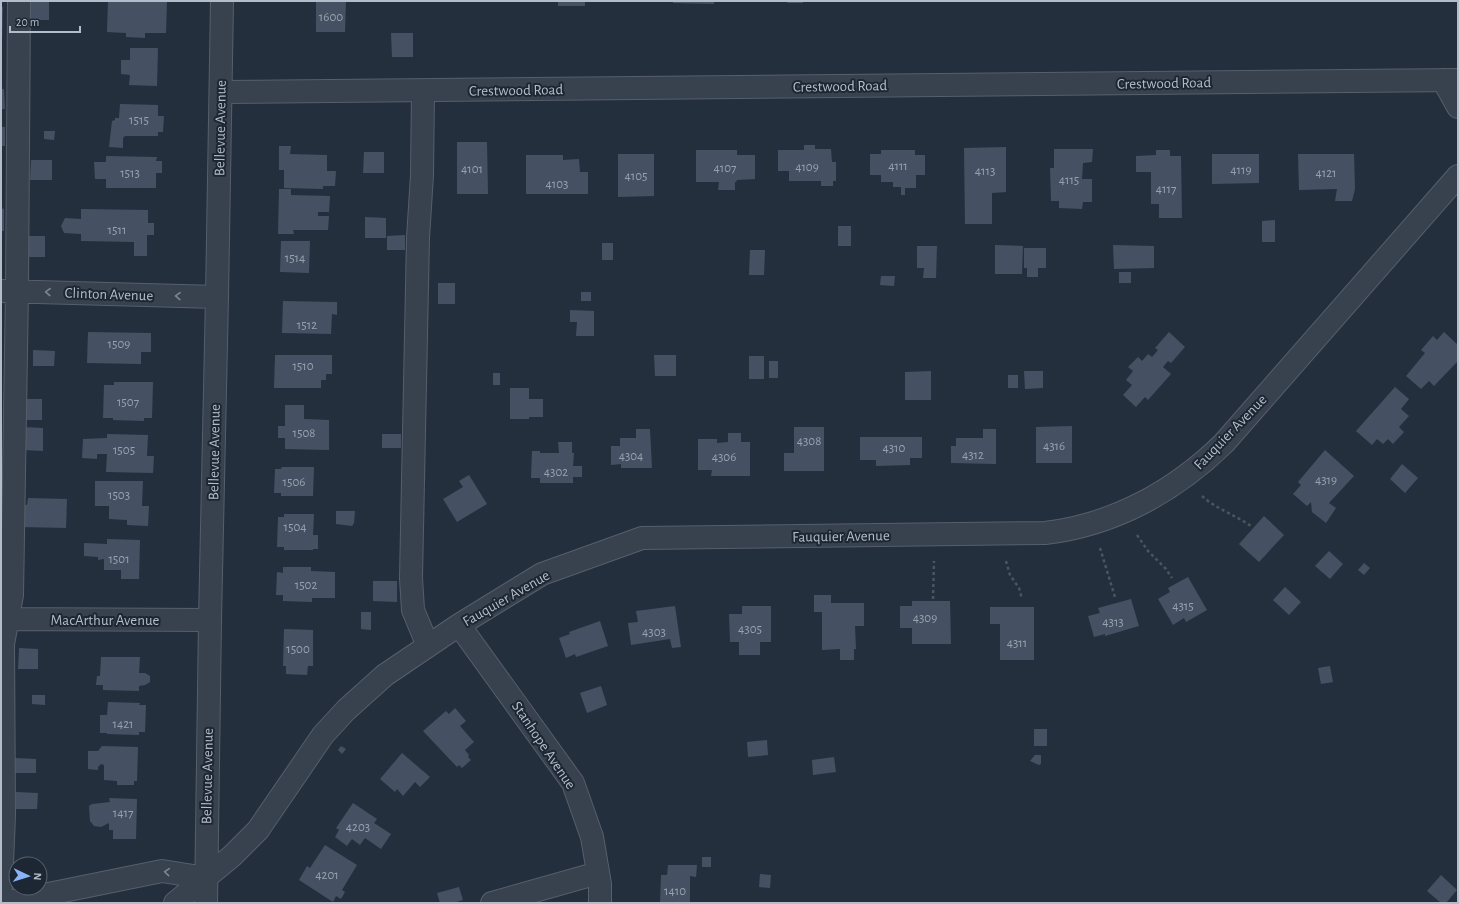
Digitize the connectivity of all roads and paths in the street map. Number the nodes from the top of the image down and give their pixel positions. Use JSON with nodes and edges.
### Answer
{"nodes":[{"id":1,"x":19,"y":1,"type":"edge"},
{"id":2,"x":222,"y":1,"type":"edge"},
{"id":3,"x":1450,"y":80,"type":"edge"},
{"id":4,"x":423,"y":91,"type":"junction"},
{"id":5,"x":221,"y":92,"type":"junction"},
{"id":6,"x":1458,"y":107,"type":"edge"},
{"id":7,"x":10,"y":118,"type":"edge"},
{"id":8,"x":1458,"y":176,"type":"edge"},
{"id":9,"x":9,"y":291,"type":"edge"},
{"id":10,"x":217,"y":297,"type":"junction"},
{"id":11,"x":7,"y":456,"type":"edge"},
{"id":12,"x":1202,"y":496,"type":"dead end"},
{"id":13,"x":1252,"y":527,"type":"dead end"},
{"id":14,"x":1137,"y":535,"type":"dead end"},
{"id":15,"x":1100,"y":548,"type":"dead end"},
{"id":16,"x":934,"y":561,"type":"dead end"},
{"id":17,"x":1006,"y":561,"type":"dead end"},
{"id":18,"x":1172,"y":578,"type":"dead end"},
{"id":19,"x":1115,"y":597,"type":"dead end"},
{"id":20,"x":1022,"y":598,"type":"dead end"},
{"id":21,"x":933,"y":599,"type":"dead end"},
{"id":22,"x":4,"y":619,"type":"edge"},
{"id":23,"x":210,"y":620,"type":"junction"},
{"id":24,"x":460,"y":625,"type":"junction"},
{"id":25,"x":428,"y":646,"type":"junction"},
{"id":26,"x":2,"y":760,"type":"edge"},
{"id":27,"x":598,"y":873,"type":"junction"},
{"id":28,"x":206,"y":878,"type":"junction"},
{"id":29,"x":1,"y":887,"type":"edge"},
{"id":30,"x":4,"y":903,"type":"edge"},
{"id":31,"x":176,"y":903,"type":"edge"},
{"id":32,"x":206,"y":903,"type":"edge"},
{"id":33,"x":492,"y":903,"type":"edge"},
{"id":34,"x":600,"y":903,"type":"edge"}],
"edges":[{"from":1,"to":7,"type":"street"},
{"from":2,"to":5,"type":"street","name":"Bellevue Avenue"},
{"from":3,"to":4,"type":"street","name":"Crestwood Road"},
{"from":3,"to":6,"type":"street"},
{"from":4,"to":5,"type":"street","name":"Crestwood Road"},
{"from":4,"to":25,"type":"street"},
{"from":5,"to":10,"type":"street","name":"Bellevue Avenue"},
{"from":7,"to":9,"type":"street"},
{"from":8,"to":24,"type":"street","name":"Fauquier Avenue"},
{"from":10,"to":9,"type":"street","name":"Clinton Avenue","one_way":true},
{"from":9,"to":11,"type":"street"},
{"from":10,"to":23,"type":"street","name":"Bellevue Avenue"},
{"from":11,"to":22,"type":"street"},
{"from":12,"to":13,"type":"path"},
{"from":14,"to":18,"type":"path"},
{"from":15,"to":19,"type":"path"},
{"from":16,"to":21,"type":"path"},
{"from":17,"to":20,"type":"path"},
{"from":22,"to":23,"type":"street","name":"MacArthur Avenue"},
{"from":22,"to":26,"type":"street"},
{"from":23,"to":28,"type":"street","name":"Bellevue Avenue"},
{"from":24,"to":25,"type":"street","name":"Fauquier Avenue"},
{"from":24,"to":27,"type":"street","name":"Stanhope Avenue"},
{"from":25,"to":28,"type":"street","name":"Fauquier Avenue"},
{"from":26,"to":29,"type":"street"},
{"from":27,"to":33,"type":"street"},
{"from":27,"to":34,"type":"street","name":"Stanhope Avenue"},
{"from":28,"to":30,"type":"street","one_way":true},
{"from":28,"to":31,"type":"street","name":"Fauquier Avenue"},
{"from":28,"to":32,"type":"street","name":"Bellevue Avenue"}]}
